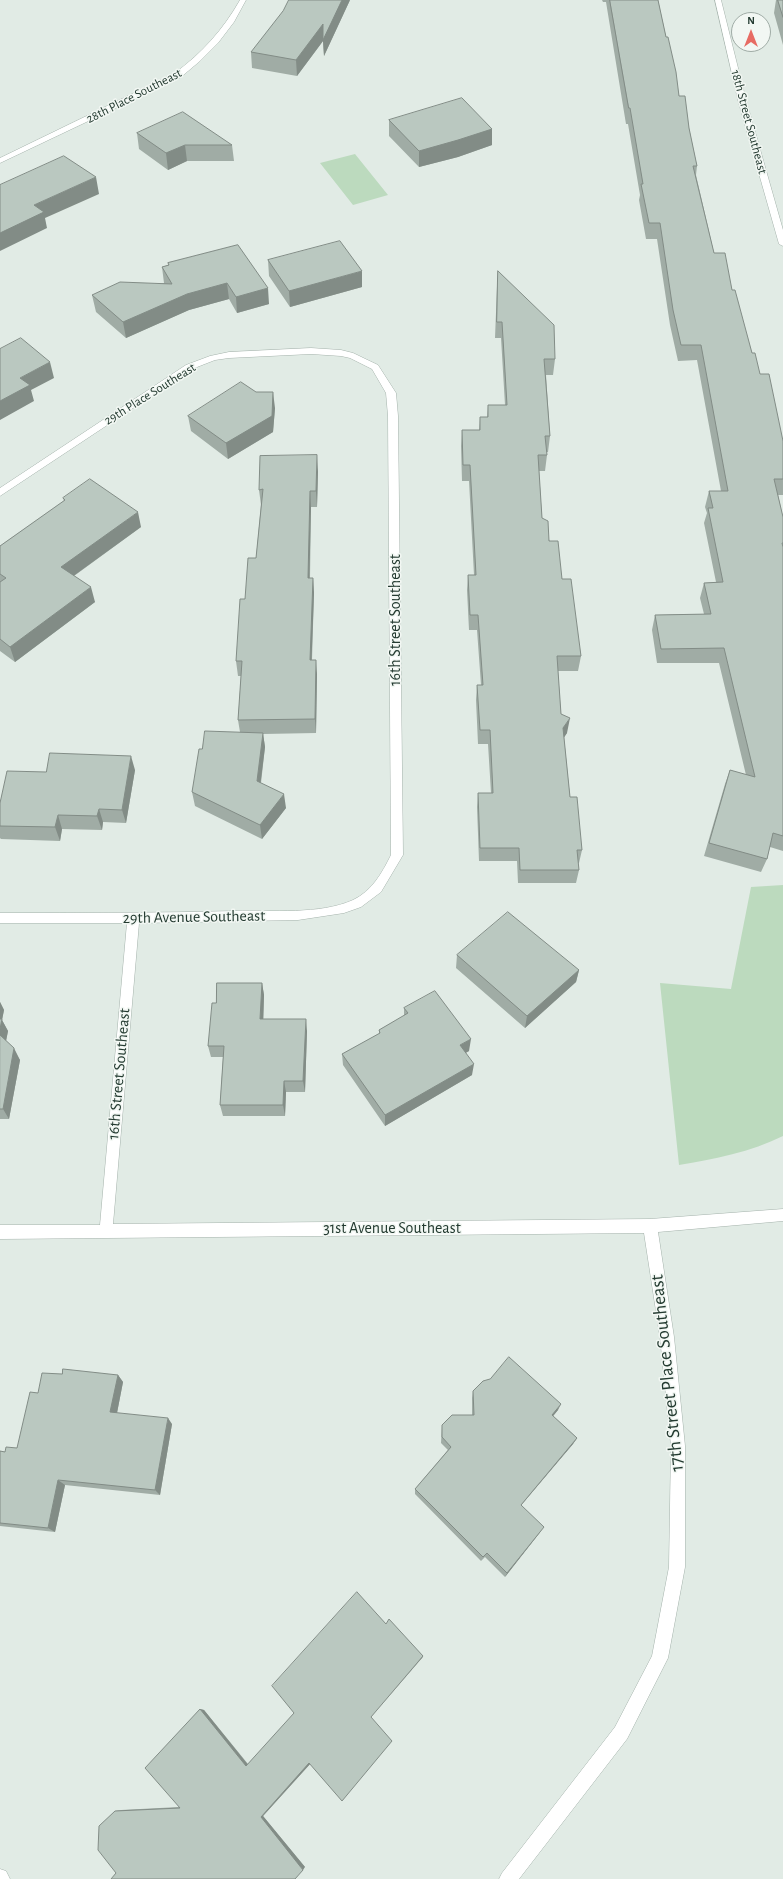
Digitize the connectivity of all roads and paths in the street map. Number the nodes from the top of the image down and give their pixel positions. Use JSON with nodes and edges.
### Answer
{"nodes":[{"id":1,"x":243,"y":0,"type":"edge"},
{"id":2,"x":718,"y":0,"type":"edge"},
{"id":3,"x":0,"y":161,"type":"edge"},
{"id":4,"x":783,"y":244,"type":"edge"},
{"id":5,"x":365,"y":361,"type":"joint"},
{"id":6,"x":0,"y":492,"type":"edge"},
{"id":7,"x":381,"y":885,"type":"joint"},
{"id":8,"x":0,"y":918,"type":"edge"},
{"id":9,"x":133,"y":918,"type":"junction"},
{"id":10,"x":783,"y":1215,"type":"edge"},
{"id":11,"x":650,"y":1226,"type":"junction"},
{"id":12,"x":106,"y":1230,"type":"junction"},
{"id":13,"x":0,"y":1232,"type":"edge"},
{"id":14,"x":508,"y":1879,"type":"edge"}],
"edges":[{"from":1,"to":3,"type":"street","name":"28th Place Southeast"},
{"from":2,"to":4,"type":"street","name":"18th Street Southeast"},
{"from":5,"to":6,"type":"street","name":"29th Place Southeast"},
{"from":5,"to":7,"type":"street","name":"16th Street Southeast"},
{"from":7,"to":9,"type":"street","name":"29th Avenue Southeast"},
{"from":8,"to":9,"type":"street","name":"29th Avenue Southeast"},
{"from":9,"to":12,"type":"street","name":"16th Street Southeast"},
{"from":10,"to":11,"type":"street","name":"31st Avenue Southeast"},
{"from":11,"to":12,"type":"street","name":"31st Avenue Southeast"},
{"from":11,"to":14,"type":"street","name":"17th Street Place Southeast"},
{"from":12,"to":13,"type":"street","name":"31st Avenue Southeast"}]}
